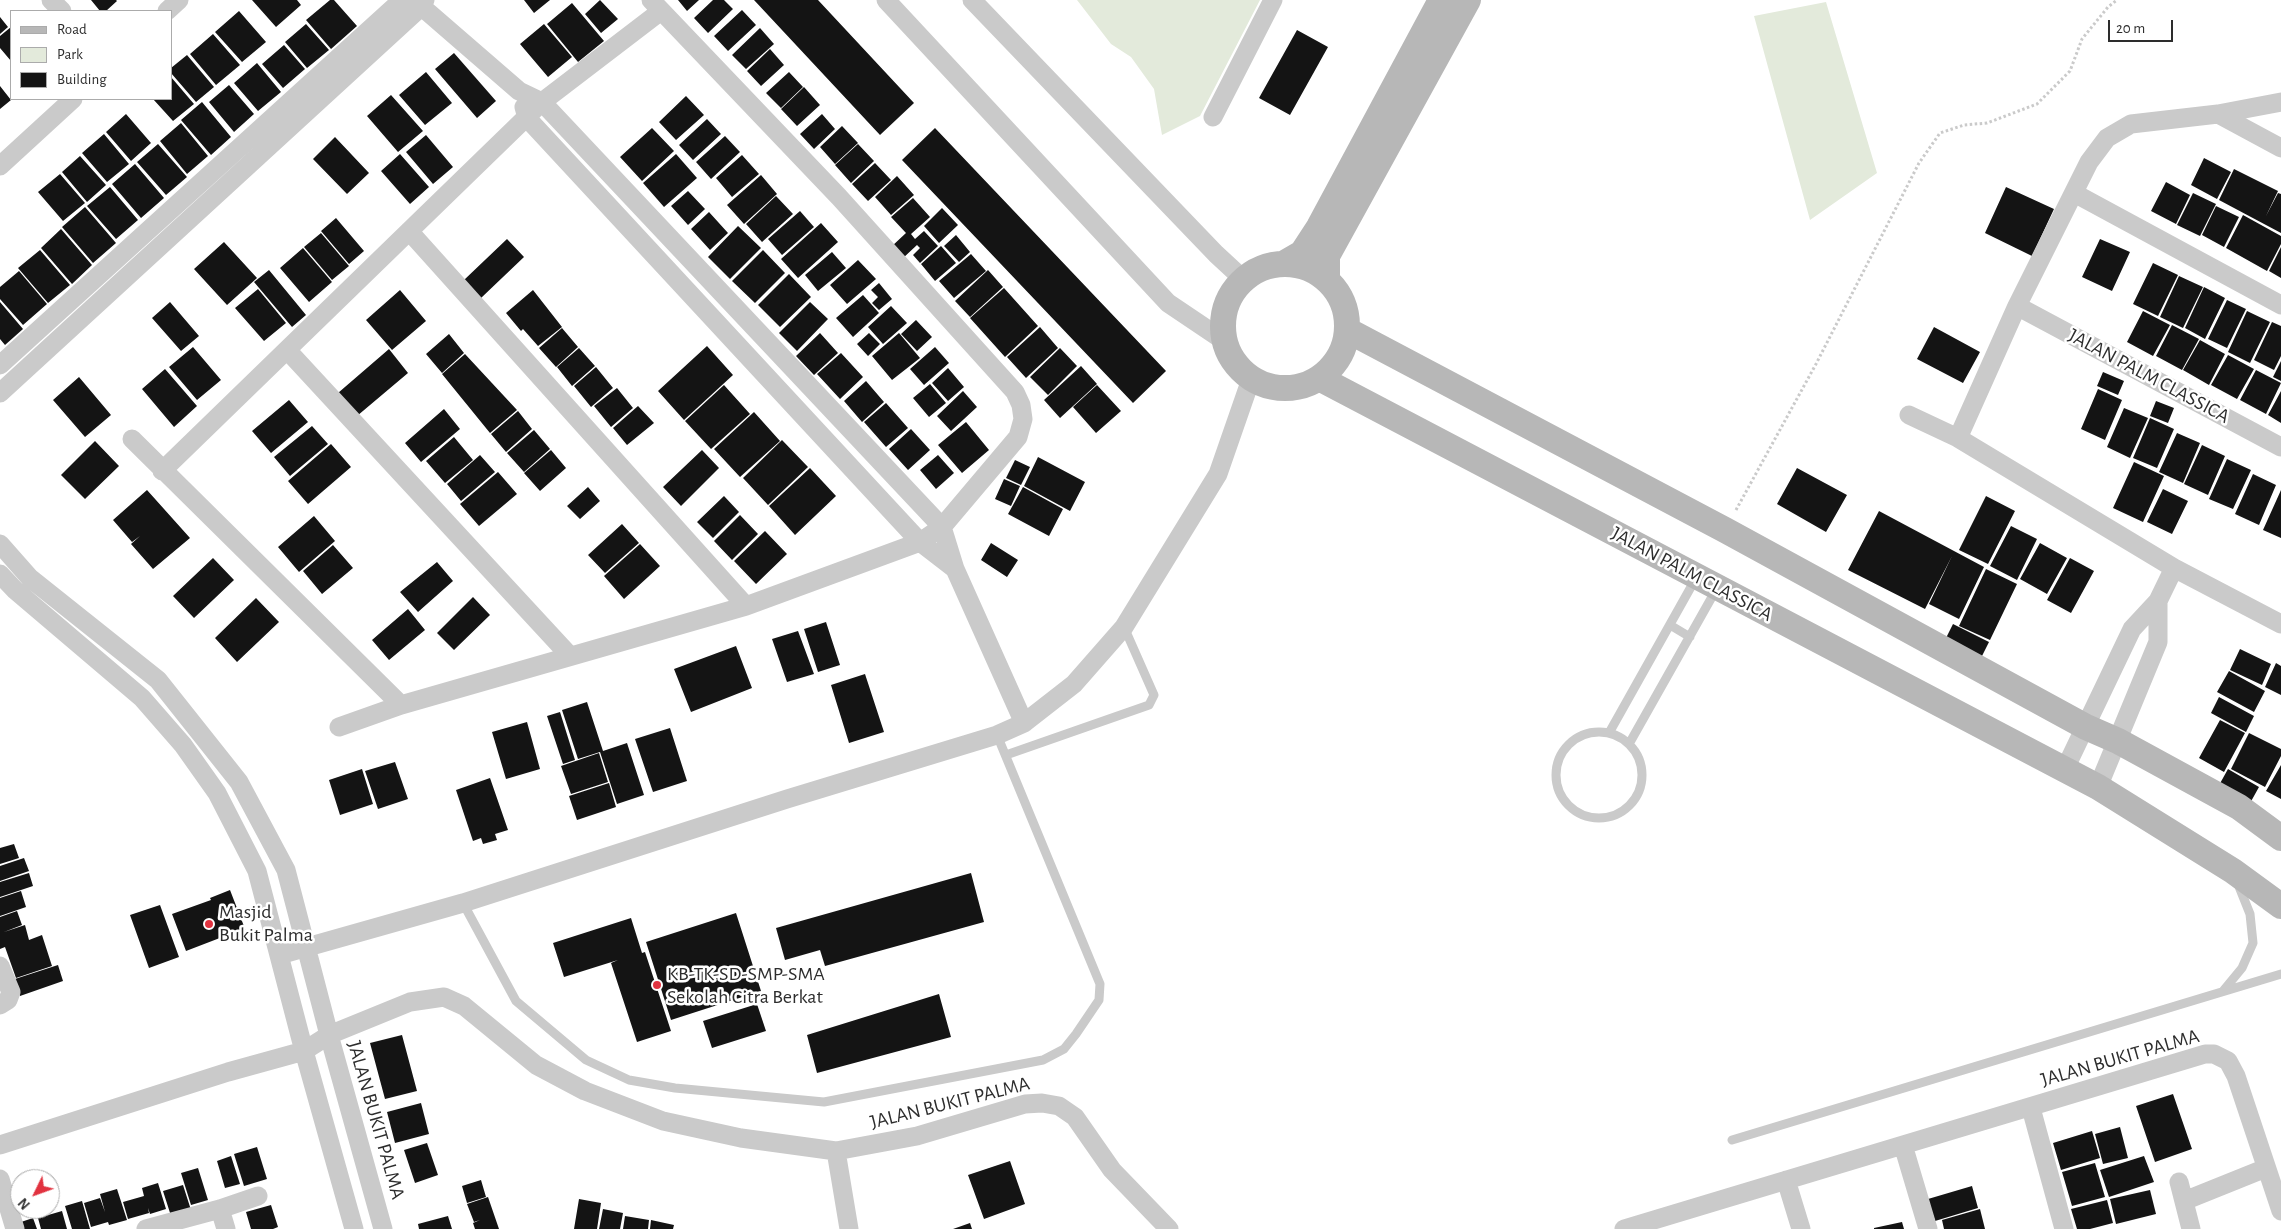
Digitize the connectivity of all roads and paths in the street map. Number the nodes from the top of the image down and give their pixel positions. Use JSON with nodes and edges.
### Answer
{"nodes":[{"id":1,"x":51,"y":0,"type":"edge"},
{"id":2,"x":179,"y":0,"type":"edge"},
{"id":3,"x":402,"y":0,"type":"edge"},
{"id":4,"x":886,"y":0,"type":"edge"},
{"id":5,"x":972,"y":0,"type":"edge"},
{"id":6,"x":1273,"y":0,"type":"edge"},
{"id":7,"x":1441,"y":0,"type":"edge"},
{"id":8,"x":1468,"y":0,"type":"edge"},
{"id":9,"x":2117,"y":0,"type":"edge"},
{"id":10,"x":420,"y":2,"type":"edge"},
{"id":11,"x":656,"y":6,"type":"edge"},
{"id":12,"x":61,"y":10,"type":"edge"},
{"id":13,"x":168,"y":10,"type":"edge"},
{"id":14,"x":519,"y":91,"type":"junction"},
{"id":15,"x":72,"y":100,"type":"edge"},
{"id":16,"x":542,"y":102,"type":"junction"},
{"id":17,"x":2281,"y":102,"type":"edge"},
{"id":18,"x":2218,"y":114,"type":"junction"},
{"id":19,"x":1213,"y":116,"type":"dead end"},
{"id":20,"x":527,"y":118,"type":"junction"},
{"id":21,"x":2281,"y":148,"type":"edge"},
{"id":22,"x":3,"y":157,"type":"edge"},
{"id":23,"x":2074,"y":193,"type":"junction"},
{"id":24,"x":409,"y":231,"type":"junction"},
{"id":25,"x":1284,"y":264,"type":"junction"},
{"id":26,"x":1243,"y":279,"type":"junction"},
{"id":27,"x":1327,"y":280,"type":"junction"},
{"id":28,"x":2281,"y":305,"type":"edge"},
{"id":29,"x":2017,"y":306,"type":"junction"},
{"id":30,"x":1347,"y":330,"type":"junction"},
{"id":31,"x":1224,"y":340,"type":"junction"},
{"id":32,"x":288,"y":350,"type":"junction"},
{"id":33,"x":0,"y":365,"type":"edge"},
{"id":34,"x":1319,"y":378,"type":"junction"},
{"id":35,"x":1251,"y":379,"type":"junction"},
{"id":36,"x":0,"y":393,"type":"edge"},
{"id":37,"x":1909,"y":415,"type":"dead end"},
{"id":38,"x":1958,"y":438,"type":"junction"},
{"id":39,"x":132,"y":439,"type":"dead end"},
{"id":40,"x":2281,"y":447,"type":"edge"},
{"id":41,"x":162,"y":471,"type":"junction"},
{"id":42,"x":942,"y":527,"type":"junction"},
{"id":43,"x":1725,"y":530,"type":"junction"},
{"id":44,"x":920,"y":542,"type":"junction"},
{"id":45,"x":0,"y":544,"type":"edge"},
{"id":46,"x":2174,"y":568,"type":"junction"},
{"id":47,"x":955,"y":569,"type":"junction"},
{"id":48,"x":0,"y":574,"type":"edge"},
{"id":49,"x":1707,"y":583,"type":"junction"},
{"id":50,"x":2158,"y":601,"type":"junction"},
{"id":51,"x":746,"y":606,"type":"junction"},
{"id":52,"x":2281,"y":624,"type":"edge"},
{"id":53,"x":1670,"y":625,"type":"junction"},
{"id":54,"x":1124,"y":627,"type":"junction"},
{"id":55,"x":1690,"y":637,"type":"junction"},
{"id":56,"x":570,"y":656,"type":"junction"},
{"id":57,"x":158,"y":680,"type":"junction"},
{"id":58,"x":142,"y":698,"type":"junction"},
{"id":59,"x":401,"y":705,"type":"junction"},
{"id":60,"x":1024,"y":723,"type":"junction"},
{"id":61,"x":339,"y":727,"type":"dead end"},
{"id":62,"x":2086,"y":727,"type":"junction"},
{"id":63,"x":1609,"y":733,"type":"junction"},
{"id":64,"x":997,"y":735,"type":"junction"},
{"id":65,"x":2118,"y":741,"type":"junction"},
{"id":66,"x":1629,"y":744,"type":"junction"},
{"id":67,"x":1006,"y":755,"type":"junction"},
{"id":68,"x":2064,"y":771,"type":"junction"},
{"id":69,"x":2098,"y":787,"type":"junction"},
{"id":70,"x":2281,"y":838,"type":"edge"},
{"id":71,"x":2233,"y":871,"type":"junction"},
{"id":72,"x":463,"y":903,"type":"junction"},
{"id":73,"x":2281,"y":906,"type":"edge"},
{"id":74,"x":306,"y":947,"type":"junction"},
{"id":75,"x":279,"y":955,"type":"junction"},
{"id":76,"x":0,"y":966,"type":"edge"},
{"id":77,"x":2281,"y":974,"type":"edge"},
{"id":78,"x":2223,"y":992,"type":"junction"},
{"id":79,"x":0,"y":1005,"type":"edge"},
{"id":80,"x":328,"y":1035,"type":"junction"},
{"id":81,"x":304,"y":1051,"type":"junction"},
{"id":82,"x":2030,"y":1108,"type":"junction"},
{"id":83,"x":1732,"y":1140,"type":"dead end"},
{"id":84,"x":0,"y":1145,"type":"edge"},
{"id":85,"x":1903,"y":1145,"type":"junction"},
{"id":86,"x":836,"y":1151,"type":"junction"},
{"id":87,"x":2266,"y":1168,"type":"junction"},
{"id":88,"x":0,"y":1179,"type":"edge"},
{"id":89,"x":1786,"y":1180,"type":"junction"},
{"id":90,"x":2179,"y":1182,"type":"dead end"},
{"id":91,"x":258,"y":1196,"type":"dead end"},
{"id":92,"x":2184,"y":1202,"type":"junction"},
{"id":93,"x":220,"y":1209,"type":"junction"},
{"id":94,"x":2281,"y":1211,"type":"edge"},
{"id":95,"x":1674,"y":1221,"type":"edge"},
{"id":96,"x":15,"y":1229,"type":"edge"},
{"id":97,"x":146,"y":1229,"type":"edge"},
{"id":98,"x":226,"y":1229,"type":"edge"},
{"id":99,"x":354,"y":1229,"type":"edge"},
{"id":100,"x":383,"y":1229,"type":"edge"},
{"id":101,"x":850,"y":1229,"type":"edge"},
{"id":102,"x":1169,"y":1229,"type":"edge"},
{"id":103,"x":1624,"y":1229,"type":"edge"},
{"id":104,"x":1801,"y":1229,"type":"edge"},
{"id":105,"x":1928,"y":1229,"type":"edge"},
{"id":106,"x":2064,"y":1229,"type":"edge"},
{"id":107,"x":2191,"y":1229,"type":"edge"}],
"edges":[{"from":1,"to":12,"type":"street"},
{"from":2,"to":13,"type":"street"},
{"from":3,"to":33,"type":"street"},
{"from":4,"to":31,"type":"street"},
{"from":5,"to":26,"type":"street"},
{"from":6,"to":19,"type":"street"},
{"from":7,"to":25,"type":"street"},
{"from":8,"to":27,"type":"street"},
{"from":9,"to":43,"type":"path"},
{"from":10,"to":14,"type":"street"},
{"from":10,"to":36,"type":"street"},
{"from":11,"to":16,"type":"street"},
{"from":11,"to":42,"type":"street"},
{"from":14,"to":16,"type":"street"},
{"from":14,"to":20,"type":"street"},
{"from":15,"to":22,"type":"street"},
{"from":16,"to":20,"type":"street"},
{"from":16,"to":42,"type":"street"},
{"from":17,"to":18,"type":"street"},
{"from":18,"to":21,"type":"street"},
{"from":18,"to":23,"type":"street"},
{"from":20,"to":24,"type":"street"},
{"from":20,"to":44,"type":"street"},
{"from":23,"to":28,"type":"street"},
{"from":23,"to":29,"type":"street"},
{"from":24,"to":32,"type":"street"},
{"from":24,"to":51,"type":"street"},
{"from":25,"to":26,"type":"street"},
{"from":25,"to":27,"type":"street"},
{"from":26,"to":31,"type":"street"},
{"from":27,"to":30,"type":"street"},
{"from":29,"to":38,"type":"street"},
{"from":29,"to":40,"type":"street","name":"JALAN PALM CLASSICA"},
{"from":30,"to":34,"type":"street"},
{"from":30,"to":43,"type":"street"},
{"from":31,"to":35,"type":"street"},
{"from":32,"to":41,"type":"street"},
{"from":32,"to":56,"type":"street"},
{"from":34,"to":35,"type":"street"},
{"from":34,"to":49,"type":"street","name":"JALAN PALM CLASSICA"},
{"from":35,"to":54,"type":"street"},
{"from":37,"to":38,"type":"street"},
{"from":38,"to":46,"type":"street"},
{"from":39,"to":41,"type":"street"},
{"from":41,"to":59,"type":"street"},
{"from":42,"to":44,"type":"street"},
{"from":42,"to":47,"type":"street"},
{"from":43,"to":62,"type":"street"},
{"from":44,"to":47,"type":"street"},
{"from":44,"to":51,"type":"street"},
{"from":45,"to":57,"type":"street"},
{"from":46,"to":50,"type":"street"},
{"from":46,"to":52,"type":"street"},
{"from":47,"to":60,"type":"street"},
{"from":48,"to":58,"type":"street"},
{"from":49,"to":53,"type":"lane"},
{"from":49,"to":55,"type":"lane"},
{"from":49,"to":68,"type":"street","name":"JALAN PALM CLASSICA"},
{"from":50,"to":62,"type":"street"},
{"from":50,"to":65,"type":"street"},
{"from":51,"to":56,"type":"street"},
{"from":53,"to":55,"type":"lane"},
{"from":53,"to":63,"type":"lane"},
{"from":54,"to":60,"type":"street"},
{"from":54,"to":67,"type":"lane"},
{"from":55,"to":66,"type":"lane"},
{"from":56,"to":59,"type":"street"},
{"from":57,"to":58,"type":"street"},
{"from":57,"to":74,"type":"street"},
{"from":58,"to":75,"type":"street"},
{"from":59,"to":61,"type":"street"},
{"from":60,"to":64,"type":"street"},
{"from":62,"to":65,"type":"street"},
{"from":62,"to":68,"type":"street"},
{"from":63,"to":66,"type":"lane"},
{"from":63,"to":66,"type":"lane"},
{"from":64,"to":67,"type":"lane"},
{"from":64,"to":72,"type":"street"},
{"from":65,"to":69,"type":"street"},
{"from":65,"to":70,"type":"street"},
{"from":67,"to":72,"type":"lane"},
{"from":68,"to":69,"type":"street","name":"JALAN PALM CLASSICA"},
{"from":69,"to":71,"type":"street","name":"JALAN PALM CLASSICA"},
{"from":71,"to":73,"type":"street","name":"JALAN PALM CLASSICA"},
{"from":71,"to":78,"type":"lane"},
{"from":72,"to":74,"type":"street"},
{"from":74,"to":75,"type":"street"},
{"from":74,"to":80,"type":"street"},
{"from":75,"to":81,"type":"street"},
{"from":76,"to":79,"type":"street"},
{"from":77,"to":78,"type":"lane"},
{"from":78,"to":83,"type":"lane"},
{"from":80,"to":81,"type":"street"},
{"from":80,"to":86,"type":"street","name":"JALAN BUKIT PALMA"},
{"from":80,"to":100,"type":"street","name":"JALAN BUKIT PALMA"},
{"from":81,"to":84,"type":"street"},
{"from":81,"to":99,"type":"street"},
{"from":82,"to":85,"type":"street","name":"JALAN BUKIT PALMA"},
{"from":82,"to":87,"type":"street","name":"JALAN BUKIT PALMA"},
{"from":82,"to":106,"type":"street","name":"JALAN BUKIT PALMA"},
{"from":85,"to":89,"type":"street","name":"JALAN BUKIT PALMA"},
{"from":85,"to":105,"type":"street"},
{"from":86,"to":101,"type":"street"},
{"from":86,"to":102,"type":"street","name":"JALAN BUKIT PALMA"},
{"from":87,"to":92,"type":"street"},
{"from":87,"to":94,"type":"street","name":"JALAN BUKIT PALMA"},
{"from":88,"to":96,"type":"street"},
{"from":89,"to":95,"type":"street","name":"JALAN BUKIT PALMA"},
{"from":89,"to":104,"type":"street"},
{"from":90,"to":92,"type":"street"},
{"from":91,"to":93,"type":"street"},
{"from":92,"to":107,"type":"street"},
{"from":93,"to":97,"type":"street"},
{"from":93,"to":98,"type":"street"},
{"from":95,"to":103,"type":"street","name":"JALAN BUKIT PALMA"}]}
